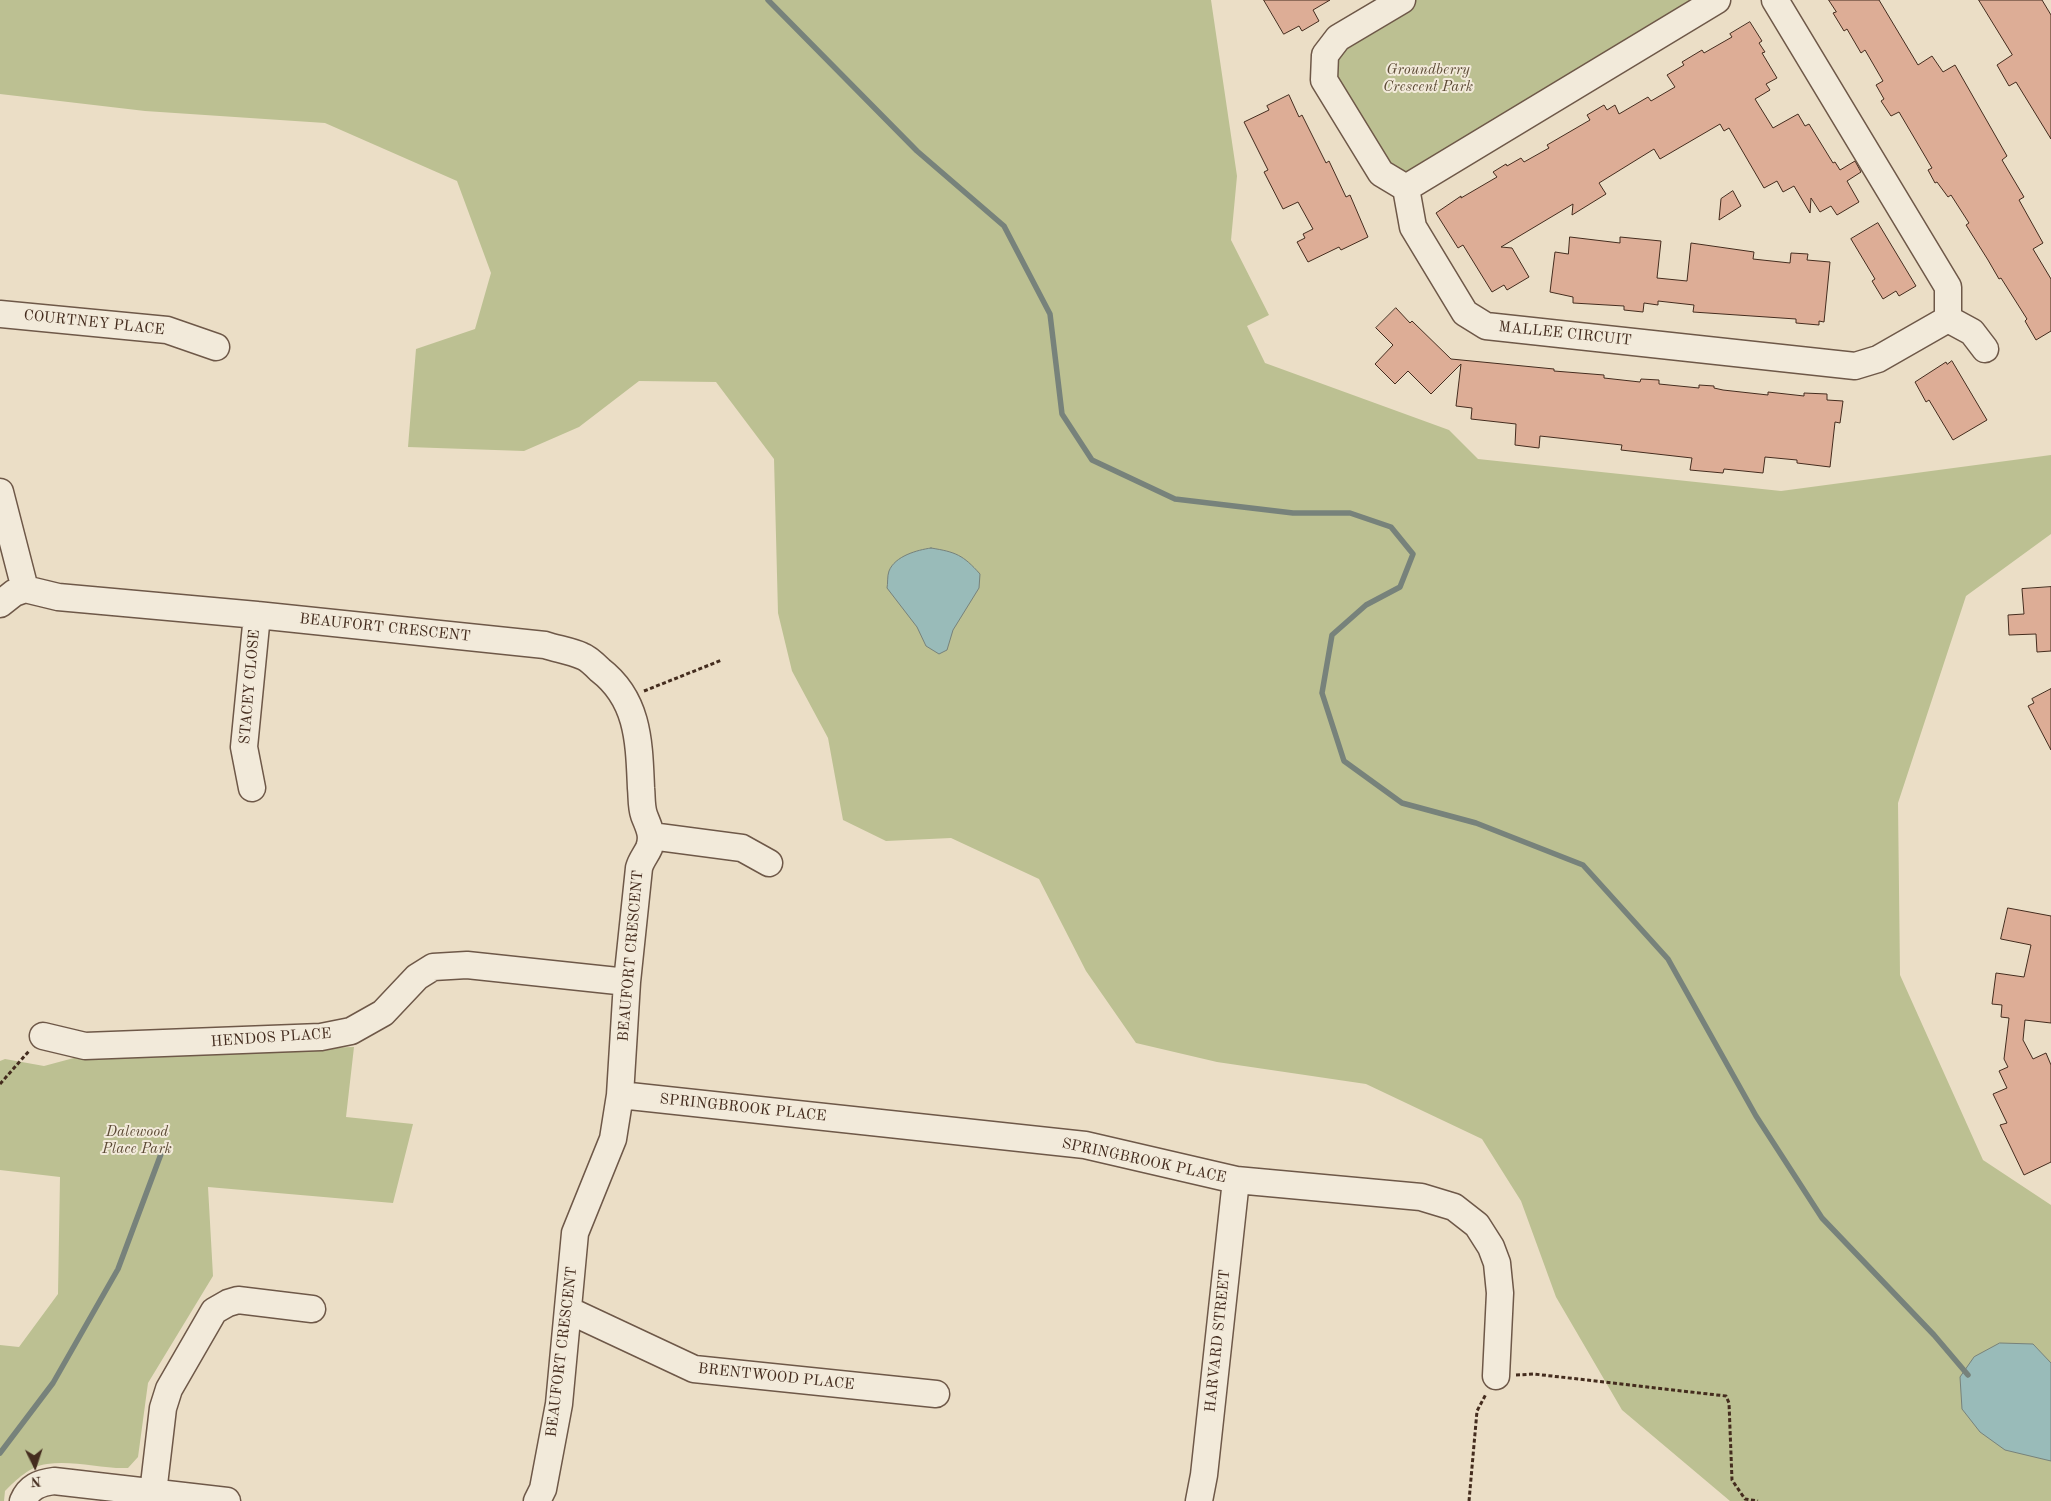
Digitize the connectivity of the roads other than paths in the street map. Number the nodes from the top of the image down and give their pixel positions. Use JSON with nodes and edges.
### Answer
{"nodes":[{"id":1,"x":1402,"y":0,"type":"edge"},
{"id":2,"x":1717,"y":0,"type":"edge"},
{"id":3,"x":1775,"y":0,"type":"edge"},
{"id":4,"x":1406,"y":188,"type":"junction"},
{"id":5,"x":0,"y":314,"type":"edge"},
{"id":6,"x":1948,"y":319,"type":"junction"},
{"id":7,"x":216,"y":347,"type":"dead end"},
{"id":8,"x":1985,"y":349,"type":"dead end"},
{"id":9,"x":0,"y":492,"type":"edge"},
{"id":10,"x":26,"y":590,"type":"junction"},
{"id":11,"x":0,"y":604,"type":"edge"},
{"id":12,"x":257,"y":615,"type":"junction"},
{"id":13,"x":252,"y":788,"type":"dead end"},
{"id":14,"x":651,"y":836,"type":"junction"},
{"id":15,"x":769,"y":863,"type":"dead end"},
{"id":16,"x":627,"y":982,"type":"junction"},
{"id":17,"x":42,"y":1036,"type":"road end"},
{"id":18,"x":620,"y":1095,"type":"junction"},
{"id":19,"x":1236,"y":1180,"type":"junction"},
{"id":20,"x":312,"y":1309,"type":"dead end"},
{"id":21,"x":568,"y":1310,"type":"junction"},
{"id":22,"x":1496,"y":1376,"type":"road end"},
{"id":23,"x":936,"y":1394,"type":"dead end"},
{"id":24,"x":153,"y":1493,"type":"junction"},
{"id":25,"x":23,"y":1501,"type":"edge"},
{"id":26,"x":226,"y":1501,"type":"edge"},
{"id":27,"x":537,"y":1501,"type":"edge"},
{"id":28,"x":1199,"y":1501,"type":"edge"}],
"edges":[{"from":1,"to":4,"type":"street"},
{"from":2,"to":4,"type":"street"},
{"from":3,"to":6,"type":"street"},
{"from":4,"to":6,"type":"street","name":"MALLEE CIRCUIT"},
{"from":5,"to":7,"type":"street","name":"COURTNEY PLACE"},
{"from":6,"to":8,"type":"street"},
{"from":9,"to":10,"type":"street"},
{"from":10,"to":11,"type":"street"},
{"from":10,"to":12,"type":"street","name":"BEAUFORT CRESCENT"},
{"from":12,"to":13,"type":"street","name":"STACEY CLOSE"},
{"from":12,"to":14,"type":"street","name":"BEAUFORT CRESCENT"},
{"from":14,"to":15,"type":"street"},
{"from":14,"to":16,"type":"street","name":"BEAUFORT CRESCENT"},
{"from":16,"to":17,"type":"street","name":"HENDOS PLACE"},
{"from":16,"to":18,"type":"street","name":"BEAUFORT CRESCENT"},
{"from":18,"to":19,"type":"street","name":"SPRINGBROOK PLACE"},
{"from":18,"to":21,"type":"street","name":"BEAUFORT CRESCENT"},
{"from":19,"to":22,"type":"street","name":"SPRINGBROOK PLACE"},
{"from":19,"to":28,"type":"street","name":"HARVARD STREET"},
{"from":20,"to":24,"type":"street"},
{"from":21,"to":23,"type":"street","name":"BRENTWOOD PLACE"},
{"from":21,"to":27,"type":"street","name":"BEAUFORT CRESCENT"},
{"from":24,"to":25,"type":"street"},
{"from":24,"to":26,"type":"street"}]}
